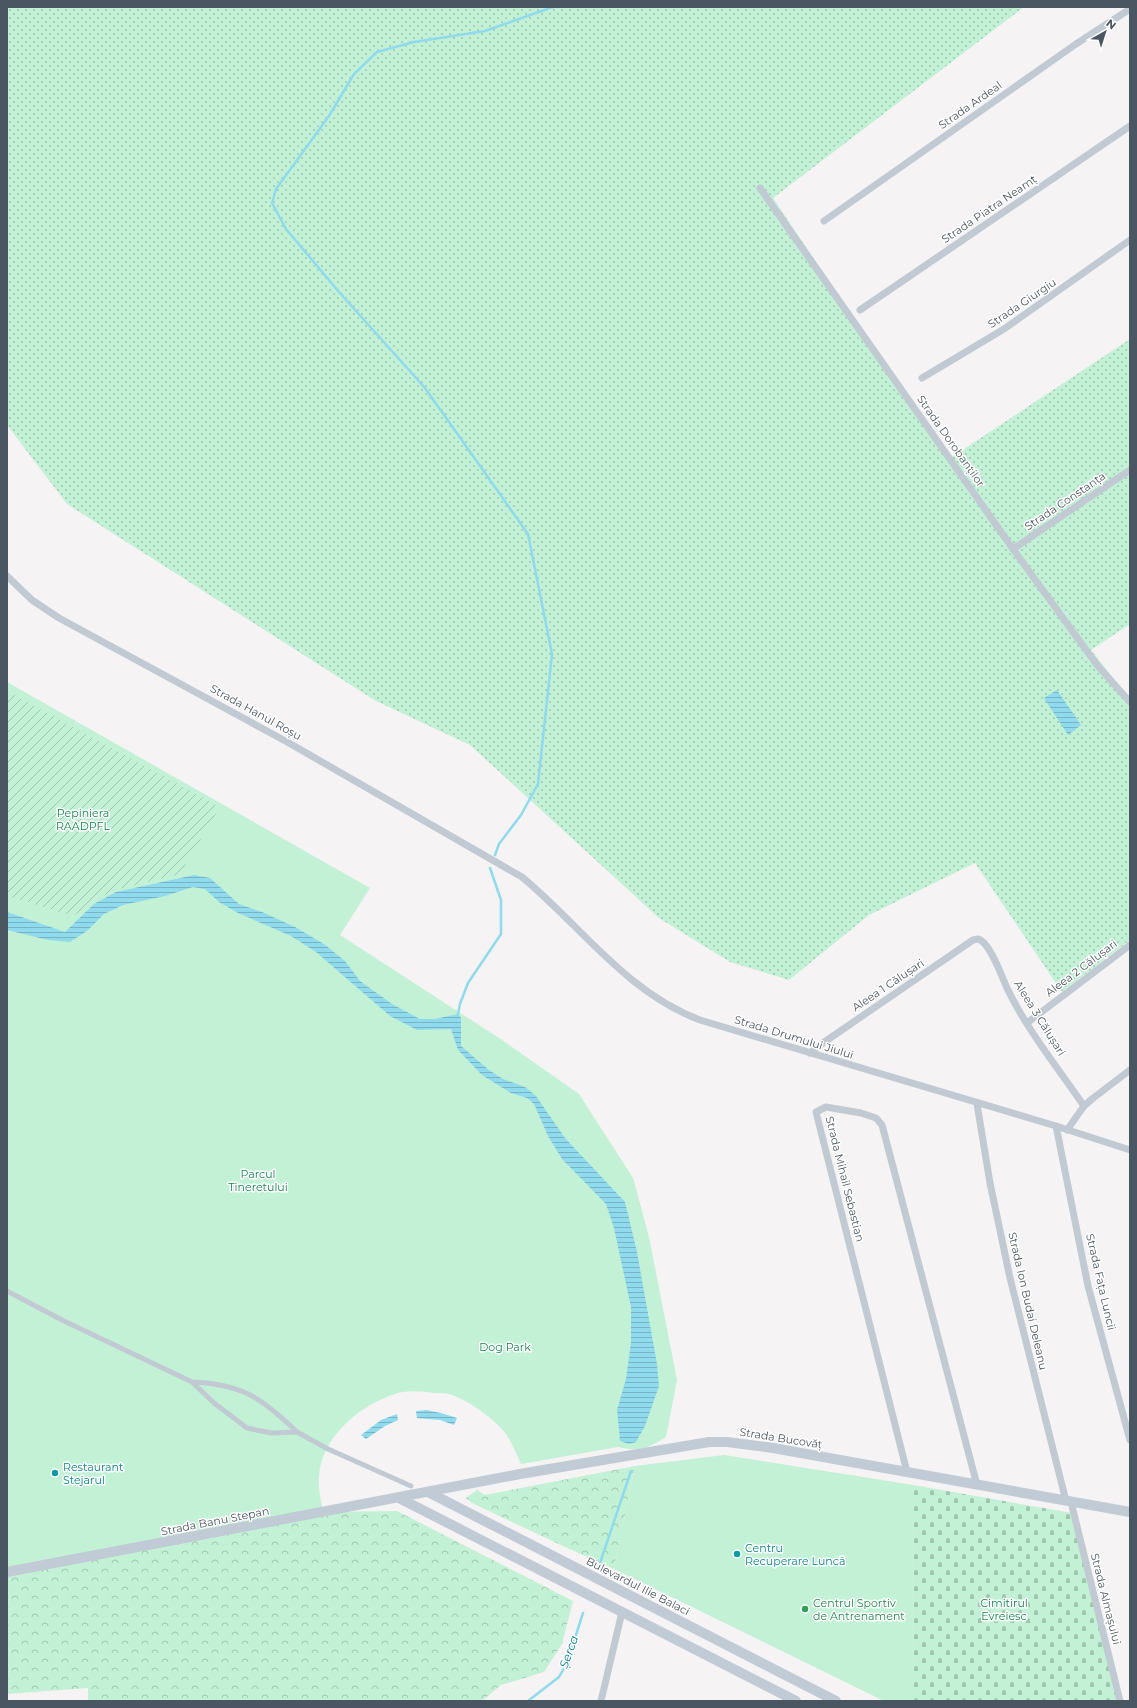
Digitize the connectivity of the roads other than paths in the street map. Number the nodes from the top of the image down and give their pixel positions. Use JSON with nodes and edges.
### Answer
{"nodes":[{"id":1,"x":1130,"y":9,"type":"edge"},
{"id":2,"x":1130,"y":126,"type":"edge"},
{"id":3,"x":760,"y":188,"type":"dead end"},
{"id":4,"x":824,"y":221,"type":"dead end"},
{"id":5,"x":1130,"y":240,"type":"edge"},
{"id":6,"x":860,"y":310,"type":"dead end"},
{"id":7,"x":922,"y":378,"type":"dead end"},
{"id":8,"x":1130,"y":470,"type":"edge"},
{"id":9,"x":1013,"y":550,"type":"junction"},
{"id":10,"x":7,"y":576,"type":"edge"},
{"id":11,"x":1130,"y":702,"type":"edge"},
{"id":12,"x":496,"y":864,"type":"joint"},
{"id":13,"x":981,"y":940,"type":"joint"},
{"id":14,"x":1130,"y":945,"type":"edge"},
{"id":15,"x":1027,"y":1023,"type":"junction"},
{"id":16,"x":810,"y":1053,"type":"junction"},
{"id":17,"x":1130,"y":1070,"type":"edge"},
{"id":18,"x":977,"y":1104,"type":"junction"},
{"id":19,"x":1084,"y":1106,"type":"junction"},
{"id":20,"x":1056,"y":1126,"type":"junction"},
{"id":21,"x":1067,"y":1130,"type":"junction"},
{"id":22,"x":1130,"y":1150,"type":"edge"},
{"id":23,"x":7,"y":1291,"type":"edge"},
{"id":24,"x":192,"y":1382,"type":"junction"},
{"id":25,"x":297,"y":1432,"type":"junction"},
{"id":26,"x":1130,"y":1440,"type":"edge"},
{"id":27,"x":907,"y":1472,"type":"junction"},
{"id":28,"x":977,"y":1484,"type":"junction"},
{"id":29,"x":410,"y":1486,"type":"dead end"},
{"id":30,"x":428,"y":1492,"type":"junction"},
{"id":31,"x":399,"y":1498,"type":"junction"},
{"id":32,"x":1068,"y":1501,"type":"junction"},
{"id":33,"x":1130,"y":1512,"type":"edge"},
{"id":34,"x":7,"y":1572,"type":"edge"},
{"id":35,"x":622,"y":1612,"type":"junction"},
{"id":36,"x":601,"y":1701,"type":"edge"},
{"id":37,"x":796,"y":1701,"type":"edge"},
{"id":38,"x":836,"y":1701,"type":"edge"},
{"id":39,"x":1120,"y":1701,"type":"edge"}],
"edges":[{"from":1,"to":4,"type":"street","name":"Strada Ardeal"},
{"from":2,"to":6,"type":"street","name":"Strada Piatra Neamț"},
{"from":3,"to":9,"type":"street","name":"Strada Dorobanților"},
{"from":5,"to":7,"type":"street","name":"Strada Giurgiu"},
{"from":8,"to":9,"type":"street","name":"Strada Constanța"},
{"from":9,"to":11,"type":"street","name":"Strada Dorobanților"},
{"from":10,"to":12,"type":"street","name":"Strada Hanul Roșu"},
{"from":12,"to":16,"type":"street","name":"Strada Drumului Jiului"},
{"from":13,"to":15,"type":"street","name":"Aleea 3 Călușari"},
{"from":13,"to":16,"type":"street","name":"Aleea 1 Călușari"},
{"from":14,"to":15,"type":"street","name":"Aleea 2 Călușari"},
{"from":15,"to":19,"type":"street","name":"Aleea 3 Călușari"},
{"from":16,"to":18,"type":"street","name":"Strada Drumului Jiului"},
{"from":17,"to":19,"type":"street"},
{"from":18,"to":20,"type":"street","name":"Strada Drumului Jiului"},
{"from":18,"to":32,"type":"street","name":"Strada Ion Budai Deleanu"},
{"from":19,"to":21,"type":"street"},
{"from":20,"to":21,"type":"street","name":"Strada Drumului Jiului"},
{"from":20,"to":26,"type":"street","name":"Strada Fața Luncii"},
{"from":21,"to":22,"type":"street","name":"Strada Drumului Jiului"},
{"from":23,"to":24,"type":"street"},
{"from":24,"to":25,"type":"street"},
{"from":24,"to":25,"type":"street"},
{"from":25,"to":29,"type":"street"},
{"from":27,"to":28,"type":"main road","name":"Strada Bucovăț"},
{"from":27,"to":28,"type":"street","name":"Strada Mihail Sebastian"},
{"from":27,"to":30,"type":"main road","name":"Strada Bucovăț"},
{"from":28,"to":32,"type":"main road","name":"Strada Bucovăț"},
{"from":30,"to":31,"type":"main road","name":"Strada Banu Stepan"},
{"from":30,"to":38,"type":"main road","name":"Bulevardul Ilie Balaci"},
{"from":31,"to":34,"type":"main road","name":"Strada Banu Stepan"},
{"from":31,"to":35,"type":"main road"},
{"from":32,"to":33,"type":"main road","name":"Strada Bucovăț"},
{"from":32,"to":39,"type":"street","name":"Strada Almașului"},
{"from":35,"to":36,"type":"street"},
{"from":35,"to":37,"type":"main road"}]}
